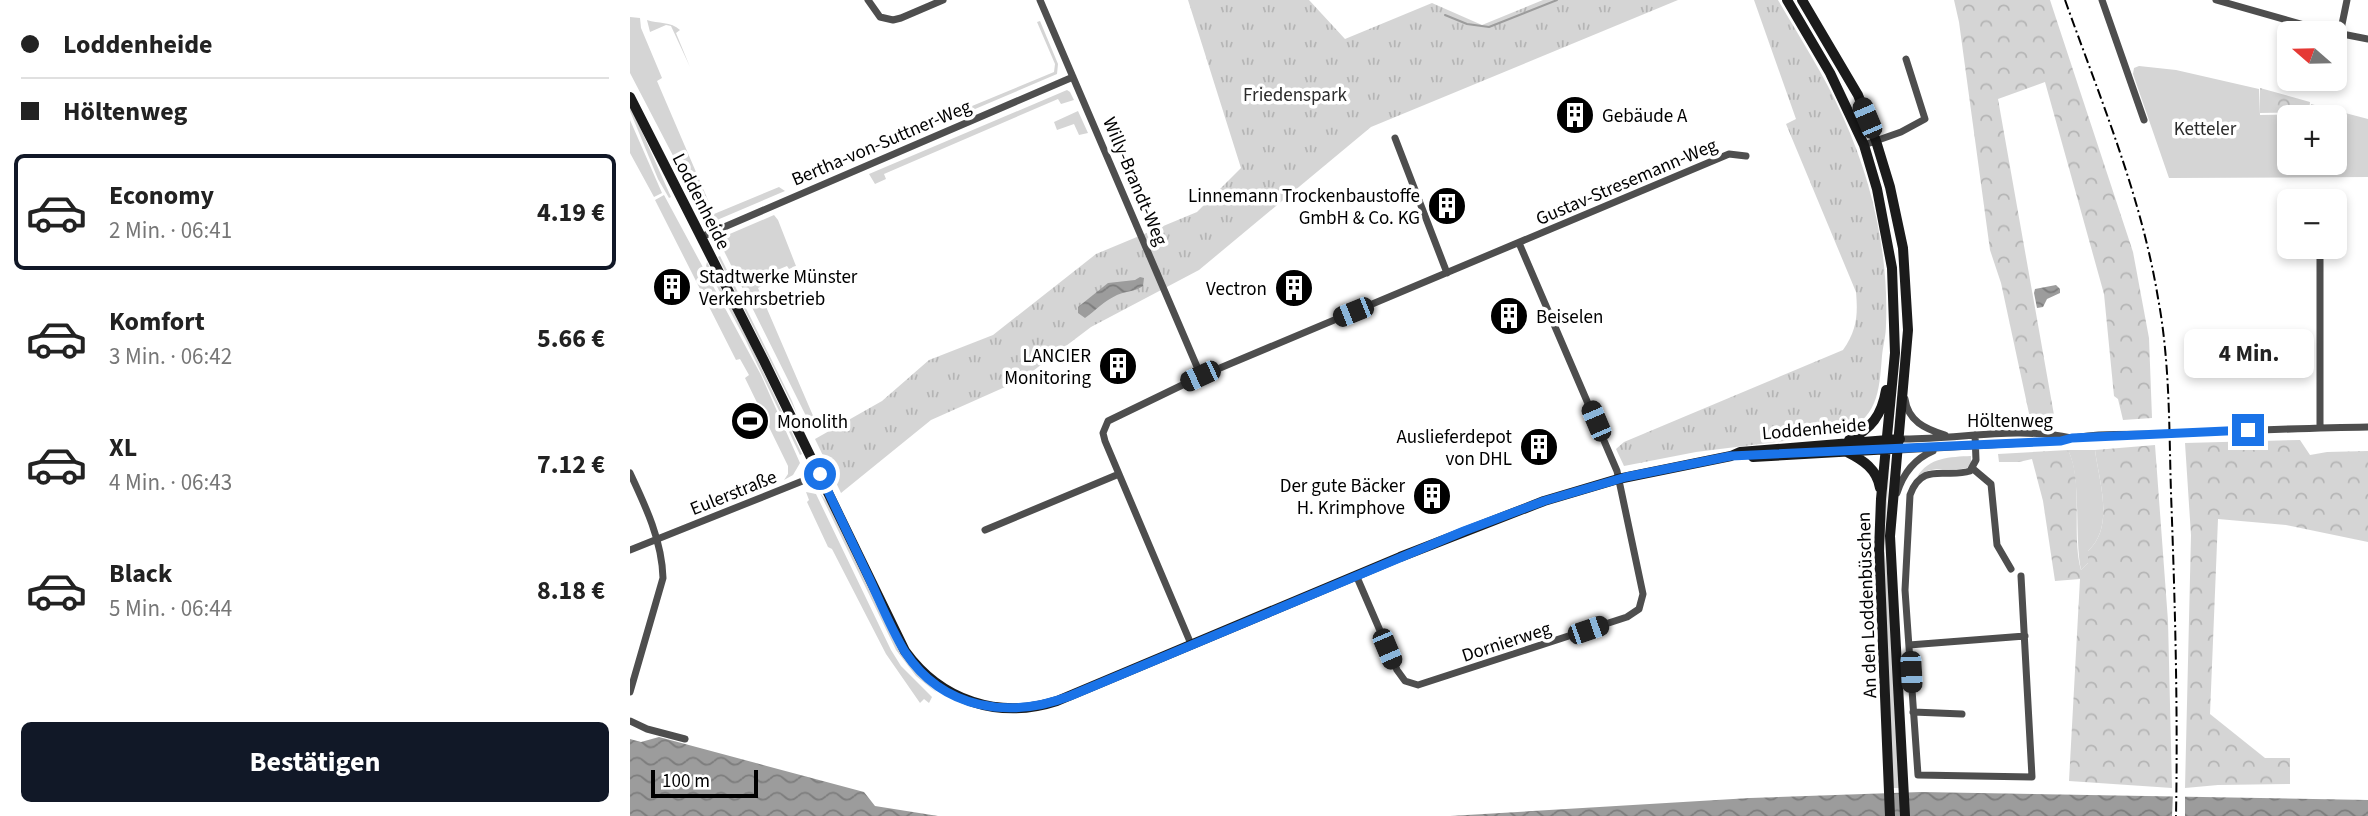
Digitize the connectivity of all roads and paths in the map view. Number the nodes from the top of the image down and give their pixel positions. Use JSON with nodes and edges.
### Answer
{"nodes":[{"id":1,"x":868,"y":0,"type":"edge"},
{"id":2,"x":943,"y":0,"type":"edge"},
{"id":3,"x":1040,"y":0,"type":"edge"},
{"id":4,"x":1787,"y":0,"type":"edge"},
{"id":5,"x":1802,"y":0,"type":"edge"},
{"id":6,"x":2102,"y":0,"type":"edge"},
{"id":7,"x":2216,"y":0,"type":"edge"},
{"id":8,"x":2347,"y":0,"type":"edge"},
{"id":9,"x":2293,"y":21,"type":"edge"},
{"id":10,"x":2343,"y":21,"type":"edge"},
{"id":11,"x":2347,"y":35,"type":"edge"},
{"id":12,"x":2368,"y":39,"type":"edge"},
{"id":13,"x":1906,"y":60,"type":"dead end"},
{"id":14,"x":1073,"y":77,"type":"junction"},
{"id":15,"x":630,"y":97,"type":"edge"},
{"id":16,"x":2144,"y":120,"type":"dead end"},
{"id":17,"x":1395,"y":138,"type":"dead end"},
{"id":18,"x":1876,"y":141,"type":"junction"},
{"id":19,"x":1864,"y":145,"type":"junction"},
{"id":20,"x":1746,"y":156,"type":"dead end"},
{"id":21,"x":701,"y":237,"type":"junction"},
{"id":22,"x":1519,"y":243,"type":"junction"},
{"id":23,"x":2320,"y":259,"type":"edge"},
{"id":24,"x":1447,"y":273,"type":"junction"},
{"id":25,"x":1895,"y":353,"type":"junction"},
{"id":26,"x":1200,"y":376,"type":"junction"},
{"id":27,"x":1904,"y":395,"type":"junction"},
{"id":28,"x":2368,"y":427,"type":"edge"},
{"id":29,"x":2320,"y":428,"type":"junction"},
{"id":30,"x":1975,"y":435,"type":"junction"},
{"id":31,"x":1948,"y":436,"type":"junction"},
{"id":32,"x":2072,"y":438,"type":"junction"},
{"id":33,"x":1886,"y":444,"type":"junction"},
{"id":34,"x":1899,"y":444,"type":"junction"},
{"id":35,"x":1976,"y":446,"type":"junction"},
{"id":36,"x":1845,"y":447,"type":"junction"},
{"id":37,"x":1944,"y":447,"type":"junction"},
{"id":38,"x":1972,"y":468,"type":"junction"},
{"id":39,"x":630,"y":473,"type":"edge"},
{"id":40,"x":820,"y":474,"type":"junction"},
{"id":41,"x":1119,"y":474,"type":"junction"},
{"id":42,"x":1618,"y":479,"type":"junction"},
{"id":43,"x":1881,"y":499,"type":"junction"},
{"id":44,"x":1892,"y":509,"type":"junction"},
{"id":45,"x":985,"y":530,"type":"dead end"},
{"id":46,"x":657,"y":539,"type":"junction"},
{"id":47,"x":630,"y":550,"type":"edge"},
{"id":48,"x":2011,"y":569,"type":"dead end"},
{"id":49,"x":1356,"y":575,"type":"junction"},
{"id":50,"x":2021,"y":576,"type":"dead end"},
{"id":51,"x":2025,"y":636,"type":"junction"},
{"id":52,"x":1191,"y":644,"type":"junction"},
{"id":53,"x":1909,"y":645,"type":"junction"},
{"id":54,"x":630,"y":692,"type":"edge"},
{"id":55,"x":1913,"y":712,"type":"junction"},
{"id":56,"x":1962,"y":714,"type":"dead end"},
{"id":57,"x":630,"y":721,"type":"edge"},
{"id":58,"x":685,"y":738,"type":"dead end"},
{"id":59,"x":1890,"y":816,"type":"edge"},
{"id":60,"x":1905,"y":816,"type":"edge"}],
"edges":[{"from":1,"to":2,"type":"street"},
{"from":3,"to":14,"type":"street","name":"Willy-Brandt-Weg"},
{"from":4,"to":19,"type":"street","name":"An den Loddenbüschen"},
{"from":5,"to":18,"type":"street","name":"An den Loddenbüschen"},
{"from":6,"to":16,"type":"street"},
{"from":7,"to":9,"type":"street"},
{"from":8,"to":10,"type":"street"},
{"from":11,"to":12,"type":"street"},
{"from":13,"to":18,"type":"street"},
{"from":14,"to":21,"type":"street","name":"Bertha-von-Suttner-Weg"},
{"from":14,"to":26,"type":"street","name":"Willy-Brandt-Weg"},
{"from":15,"to":21,"type":"street","name":"Loddenheide"},
{"from":17,"to":24,"type":"street"},
{"from":18,"to":19,"type":"street"},
{"from":18,"to":27,"type":"street","name":"An den Loddenbüschen"},
{"from":19,"to":25,"type":"street","name":"An den Loddenbüschen"},
{"from":20,"to":22,"type":"street","name":"Gustav-Stresemann-Weg"},
{"from":21,"to":40,"type":"street","name":"Loddenheide"},
{"from":22,"to":24,"type":"street","name":"Gustav-Stresemann-Weg"},
{"from":22,"to":42,"type":"street","name":"Gustav-Stresemann-Weg"},
{"from":23,"to":29,"type":"street"},
{"from":24,"to":26,"type":"street","name":"Gustav-Stresemann-Weg"},
{"from":25,"to":33,"type":"street","name":"An den Loddenbüschen"},
{"from":25,"to":36,"type":"street"},
{"from":26,"to":41,"type":"street","name":"Gustav-Stresemann-Weg"},
{"from":27,"to":31,"type":"street","name":"Höltenweg"},
{"from":27,"to":34,"type":"street","name":"An den Loddenbüschen"},
{"from":28,"to":29,"type":"street","name":"Höltenweg"},
{"from":29,"to":32,"type":"street","name":"Höltenweg"},
{"from":30,"to":31,"type":"street","name":"Höltenweg"},
{"from":30,"to":32,"type":"street","name":"Höltenweg"},
{"from":30,"to":35,"type":"street"},
{"from":31,"to":34,"type":"street","name":"Höltenweg"},
{"from":32,"to":35,"type":"street","name":"Höltenweg"},
{"from":33,"to":34,"type":"street","name":"Loddenheide"},
{"from":33,"to":36,"type":"street","name":"Loddenheide"},
{"from":33,"to":43,"type":"street","name":"An den Loddenbüschen"},
{"from":34,"to":37,"type":"street","name":"Höltenweg"},
{"from":34,"to":44,"type":"street","name":"An den Loddenbüschen"},
{"from":35,"to":37,"type":"street","name":"Höltenweg"},
{"from":35,"to":38,"type":"street"},
{"from":36,"to":42,"type":"street","name":"Loddenheide"},
{"from":36,"to":43,"type":"street"},
{"from":37,"to":44,"type":"street","name":"Höltenweg"},
{"from":38,"to":48,"type":"street"},
{"from":38,"to":53,"type":"street","name":"An den Loddenbüschen"},
{"from":39,"to":46,"type":"street"},
{"from":40,"to":46,"type":"street","name":"Eulerstraße"},
{"from":40,"to":52,"type":"street","name":"Loddenheide"},
{"from":41,"to":45,"type":"street"},
{"from":41,"to":52,"type":"street","name":"Gustav-Stresemann-Weg"},
{"from":42,"to":49,"type":"street","name":"Loddenheide"},
{"from":42,"to":49,"type":"street","name":"Dornierweg"},
{"from":43,"to":59,"type":"street","name":"An den Loddenbüschen"},
{"from":44,"to":60,"type":"street","name":"An den Loddenbüschen"},
{"from":46,"to":47,"type":"street","name":"Eulerstraße"},
{"from":46,"to":54,"type":"street"},
{"from":49,"to":52,"type":"street","name":"Loddenheide"},
{"from":50,"to":51,"type":"street","name":"An den Loddenbüschen"},
{"from":51,"to":53,"type":"street"},
{"from":51,"to":55,"type":"street","name":"An den Loddenbüschen"},
{"from":53,"to":55,"type":"street","name":"An den Loddenbüschen"},
{"from":55,"to":56,"type":"street"},
{"from":57,"to":58,"type":"street"}]}
